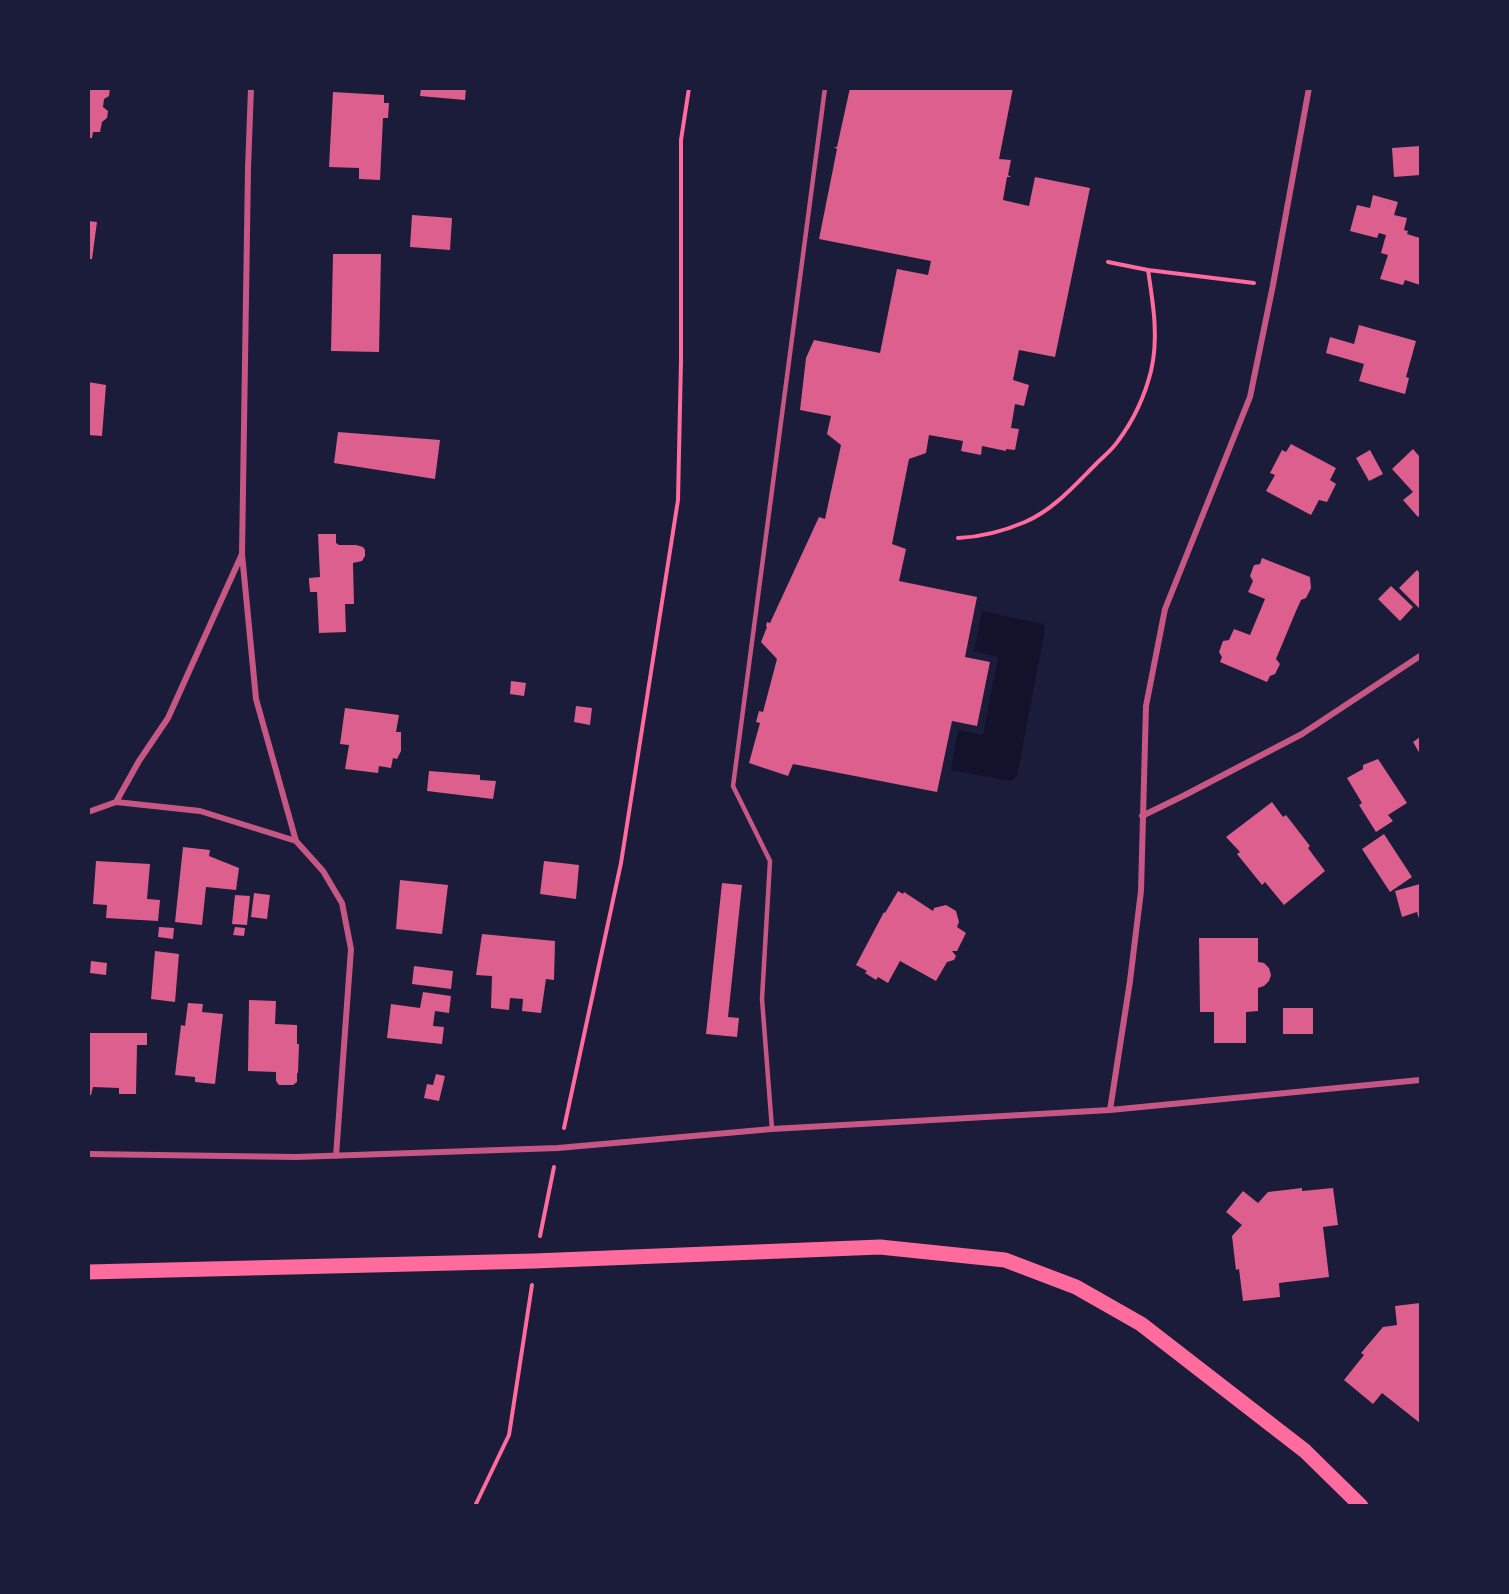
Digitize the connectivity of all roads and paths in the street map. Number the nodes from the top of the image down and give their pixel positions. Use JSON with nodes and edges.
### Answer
{"nodes":[{"id":1,"x":251,"y":88,"type":"edge"},
{"id":2,"x":689,"y":88,"type":"edge"},
{"id":3,"x":825,"y":88,"type":"edge"},
{"id":4,"x":1308,"y":88,"type":"edge"},
{"id":5,"x":1108,"y":262,"type":"dead end"},
{"id":6,"x":1148,"y":270,"type":"junction"},
{"id":7,"x":1273,"y":285,"type":"junction"},
{"id":8,"x":958,"y":538,"type":"dead end"},
{"id":9,"x":242,"y":554,"type":"junction"},
{"id":10,"x":1420,"y":656,"type":"edge"},
{"id":11,"x":116,"y":801,"type":"junction"},
{"id":12,"x":88,"y":812,"type":"edge"},
{"id":13,"x":1142,"y":816,"type":"junction"},
{"id":14,"x":296,"y":841,"type":"junction"},
{"id":15,"x":1420,"y":1080,"type":"edge"},
{"id":16,"x":1110,"y":1110,"type":"junction"},
{"id":17,"x":772,"y":1130,"type":"junction"},
{"id":18,"x":558,"y":1148,"type":"junction"},
{"id":19,"x":88,"y":1154,"type":"edge"},
{"id":20,"x":336,"y":1156,"type":"junction"},
{"id":21,"x":534,"y":1261,"type":"junction"},
{"id":22,"x":88,"y":1272,"type":"edge"},
{"id":23,"x":475,"y":1506,"type":"edge"},
{"id":24,"x":1360,"y":1506,"type":"edge"}],
"edges":[{"from":1,"to":9,"type":"street"},
{"from":2,"to":18,"type":"path"},
{"from":3,"to":17,"type":"lane"},
{"from":4,"to":7,"type":"street"},
{"from":5,"to":6,"type":"path"},
{"from":6,"to":7,"type":"path"},
{"from":6,"to":8,"type":"path"},
{"from":7,"to":13,"type":"street"},
{"from":9,"to":11,"type":"street"},
{"from":9,"to":14,"type":"street"},
{"from":10,"to":13,"type":"street"},
{"from":11,"to":12,"type":"street"},
{"from":11,"to":14,"type":"street"},
{"from":13,"to":16,"type":"street"},
{"from":14,"to":20,"type":"street"},
{"from":15,"to":16,"type":"street"},
{"from":16,"to":17,"type":"street"},
{"from":17,"to":18,"type":"street"},
{"from":18,"to":20,"type":"street"},
{"from":18,"to":21,"type":"path"},
{"from":19,"to":20,"type":"street"},
{"from":21,"to":22,"type":"main road"},
{"from":21,"to":23,"type":"path"},
{"from":21,"to":24,"type":"main road"}]}
